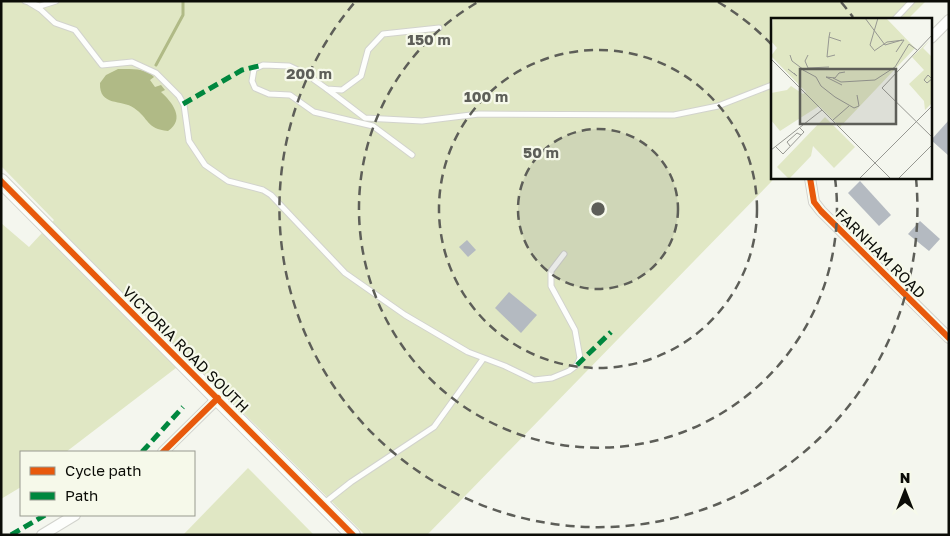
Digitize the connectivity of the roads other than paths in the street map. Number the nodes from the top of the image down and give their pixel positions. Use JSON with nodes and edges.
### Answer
{"nodes":[{"id":1,"x":56,"y":1,"type":"edge"},
{"id":2,"x":912,"y":1,"type":"edge"},
{"id":3,"x":28,"y":2,"type":"edge"},
{"id":4,"x":896,"y":18,"type":"edge"},
{"id":5,"x":949,"y":20,"type":"edge"},
{"id":6,"x":439,"y":28,"type":"dead end"},
{"id":7,"x":932,"y":37,"type":"edge"},
{"id":8,"x":771,"y":85,"type":"edge"},
{"id":9,"x":326,"y":89,"type":"junction"},
{"id":10,"x":412,"y":156,"type":"dead end"},
{"id":11,"x":810,"y":179,"type":"edge"},
{"id":12,"x":1,"y":181,"type":"edge"},
{"id":13,"x":564,"y":254,"type":"dead end"},
{"id":14,"x":949,"y":338,"type":"edge"},
{"id":15,"x":483,"y":359,"type":"junction"},
{"id":16,"x":218,"y":398,"type":"junction"},
{"id":17,"x":164,"y":451,"type":"edge"},
{"id":18,"x":323,"y":504,"type":"junction"},
{"id":19,"x":73,"y":516,"type":"edge"},
{"id":20,"x":42,"y":535,"type":"edge"},
{"id":21,"x":353,"y":535,"type":"edge"}],
"edges":[{"from":1,"to":3,"type":"lane"},
{"from":2,"to":4,"type":"lane"},
{"from":3,"to":15,"type":"lane"},
{"from":5,"to":7,"type":"street"},
{"from":6,"to":9,"type":"lane"},
{"from":8,"to":9,"type":"lane"},
{"from":9,"to":10,"type":"lane"},
{"from":11,"to":14,"type":"street","name":"FARNHAM ROAD"},
{"from":12,"to":16,"type":"main road","name":"VICTORIA ROAD SOUTH"},
{"from":13,"to":15,"type":"lane"},
{"from":15,"to":18,"type":"lane"},
{"from":16,"to":17,"type":"street"},
{"from":16,"to":18,"type":"main road","name":"VICTORIA ROAD SOUTH"},
{"from":18,"to":21,"type":"main road","name":"VICTORIA ROAD SOUTH"},
{"from":19,"to":20,"type":"street"}]}
